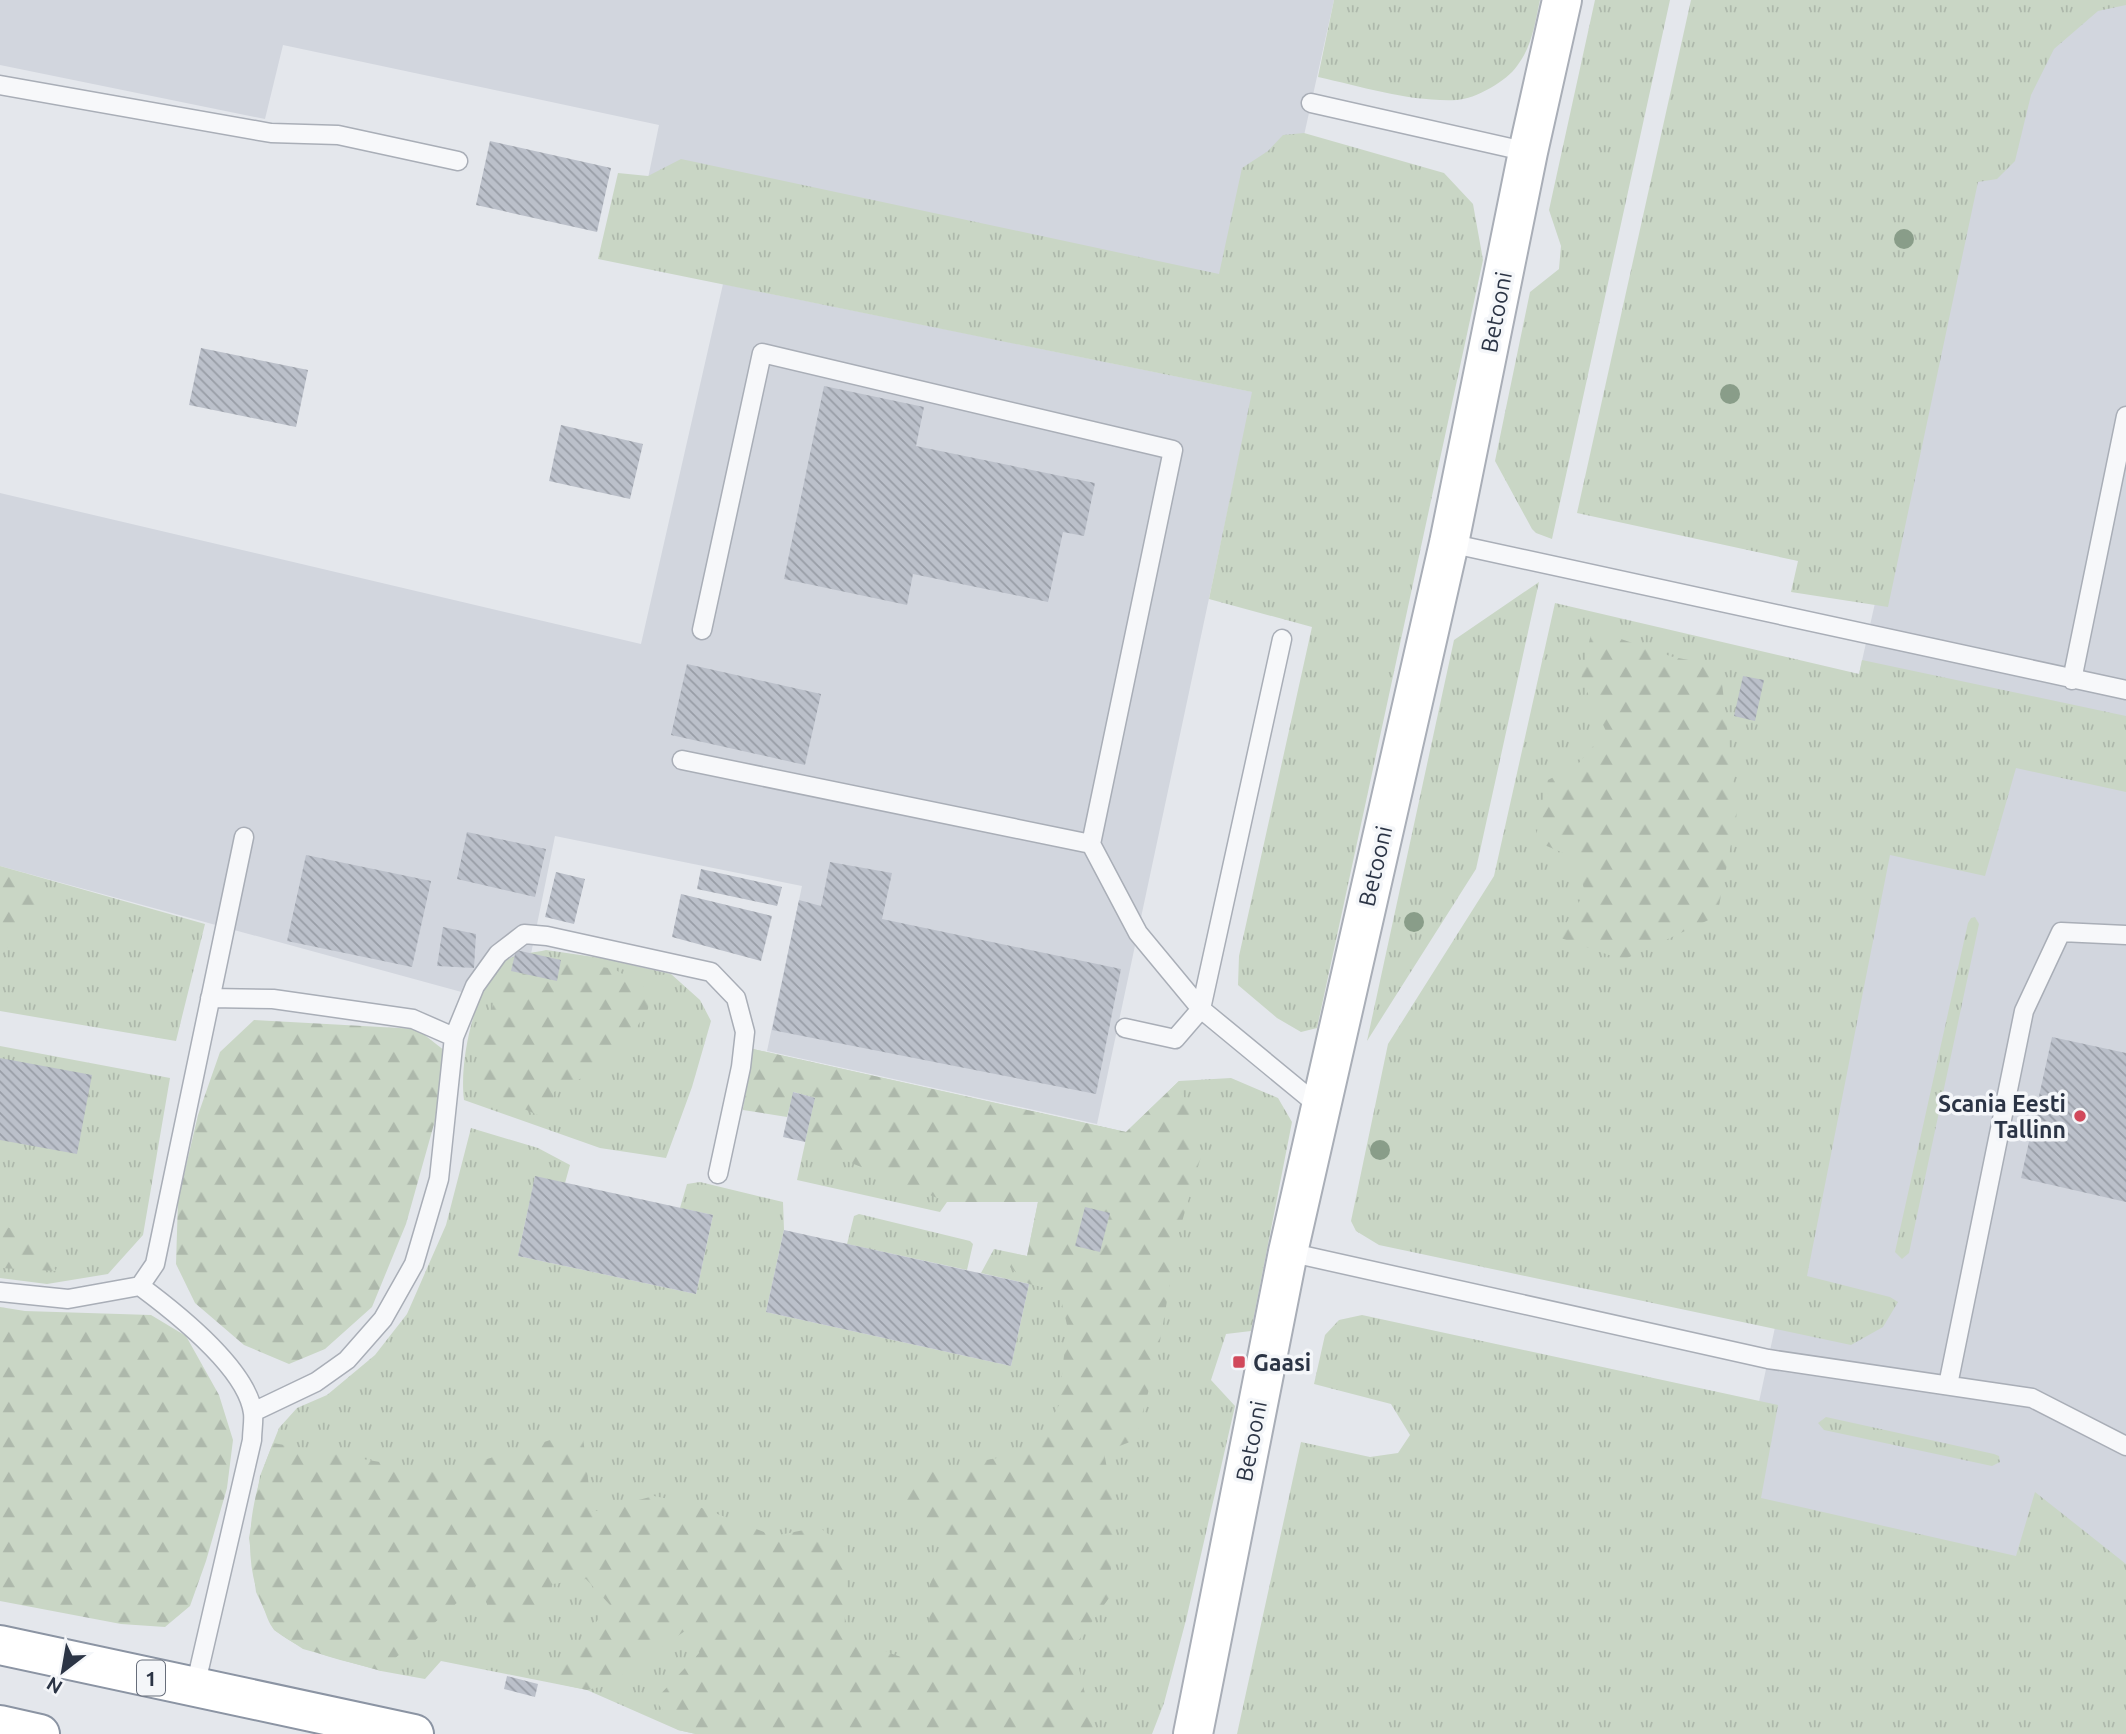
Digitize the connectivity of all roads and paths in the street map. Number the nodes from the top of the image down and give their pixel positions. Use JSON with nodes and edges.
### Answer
{"nodes":[{"id":1,"x":1562,"y":0,"type":"edge"},
{"id":2,"x":0,"y":85,"type":"edge"},
{"id":3,"x":1311,"y":103,"type":"dead end"},
{"id":4,"x":1528,"y":152,"type":"junction"},
{"id":5,"x":458,"y":161,"type":"dead end"},
{"id":6,"x":2126,"y":416,"type":"edge"},
{"id":7,"x":1449,"y":543,"type":"junction"},
{"id":8,"x":702,"y":630,"type":"dead end"},
{"id":9,"x":1282,"y":639,"type":"dead end"},
{"id":10,"x":2072,"y":680,"type":"junction"},
{"id":11,"x":2126,"y":690,"type":"edge"},
{"id":12,"x":682,"y":760,"type":"dead end"},
{"id":13,"x":244,"y":837,"type":"dead end"},
{"id":14,"x":1091,"y":844,"type":"junction"},
{"id":15,"x":2126,"y":935,"type":"edge"},
{"id":16,"x":210,"y":998,"type":"junction"},
{"id":17,"x":1201,"y":1009,"type":"junction"},
{"id":18,"x":1125,"y":1028,"type":"dead end"},
{"id":19,"x":454,"y":1037,"type":"junction"},
{"id":20,"x":1320,"y":1107,"type":"junction"},
{"id":21,"x":718,"y":1174,"type":"dead end"},
{"id":22,"x":1288,"y":1252,"type":"junction"},
{"id":23,"x":140,"y":1286,"type":"junction"},
{"id":24,"x":0,"y":1292,"type":"edge"},
{"id":25,"x":1948,"y":1385,"type":"junction"},
{"id":26,"x":253,"y":1412,"type":"junction"},
{"id":27,"x":2126,"y":1446,"type":"edge"},
{"id":28,"x":0,"y":1645,"type":"edge"},
{"id":29,"x":195,"y":1687,"type":"junction"},
{"id":30,"x":0,"y":1725,"type":"edge"},
{"id":31,"x":40,"y":1734,"type":"edge"},
{"id":32,"x":414,"y":1734,"type":"edge"},
{"id":33,"x":1193,"y":1734,"type":"edge"}],
"edges":[{"from":1,"to":4,"type":"main road","name":"Betooni"},
{"from":2,"to":5,"type":"lane"},
{"from":3,"to":4,"type":"lane"},
{"from":4,"to":7,"type":"main road","name":"Betooni"},
{"from":6,"to":10,"type":"lane"},
{"from":7,"to":10,"type":"lane"},
{"from":7,"to":20,"type":"main road","name":"Betooni"},
{"from":8,"to":14,"type":"lane"},
{"from":9,"to":17,"type":"lane"},
{"from":10,"to":11,"type":"lane"},
{"from":12,"to":14,"type":"lane"},
{"from":13,"to":16,"type":"lane"},
{"from":14,"to":17,"type":"lane"},
{"from":15,"to":25,"type":"lane"},
{"from":16,"to":19,"type":"lane"},
{"from":16,"to":23,"type":"lane"},
{"from":17,"to":18,"type":"lane"},
{"from":17,"to":20,"type":"lane"},
{"from":19,"to":21,"type":"lane"},
{"from":19,"to":26,"type":"lane"},
{"from":20,"to":22,"type":"main road","name":"Betooni"},
{"from":22,"to":25,"type":"lane"},
{"from":22,"to":33,"type":"main road","name":"Betooni"},
{"from":23,"to":24,"type":"lane"},
{"from":23,"to":26,"type":"lane"},
{"from":25,"to":27,"type":"lane"},
{"from":26,"to":29,"type":"lane"},
{"from":28,"to":29,"type":"main road","number":"1"},
{"from":29,"to":32,"type":"main road","number":"1"},
{"from":30,"to":31,"type":"main road"}]}
